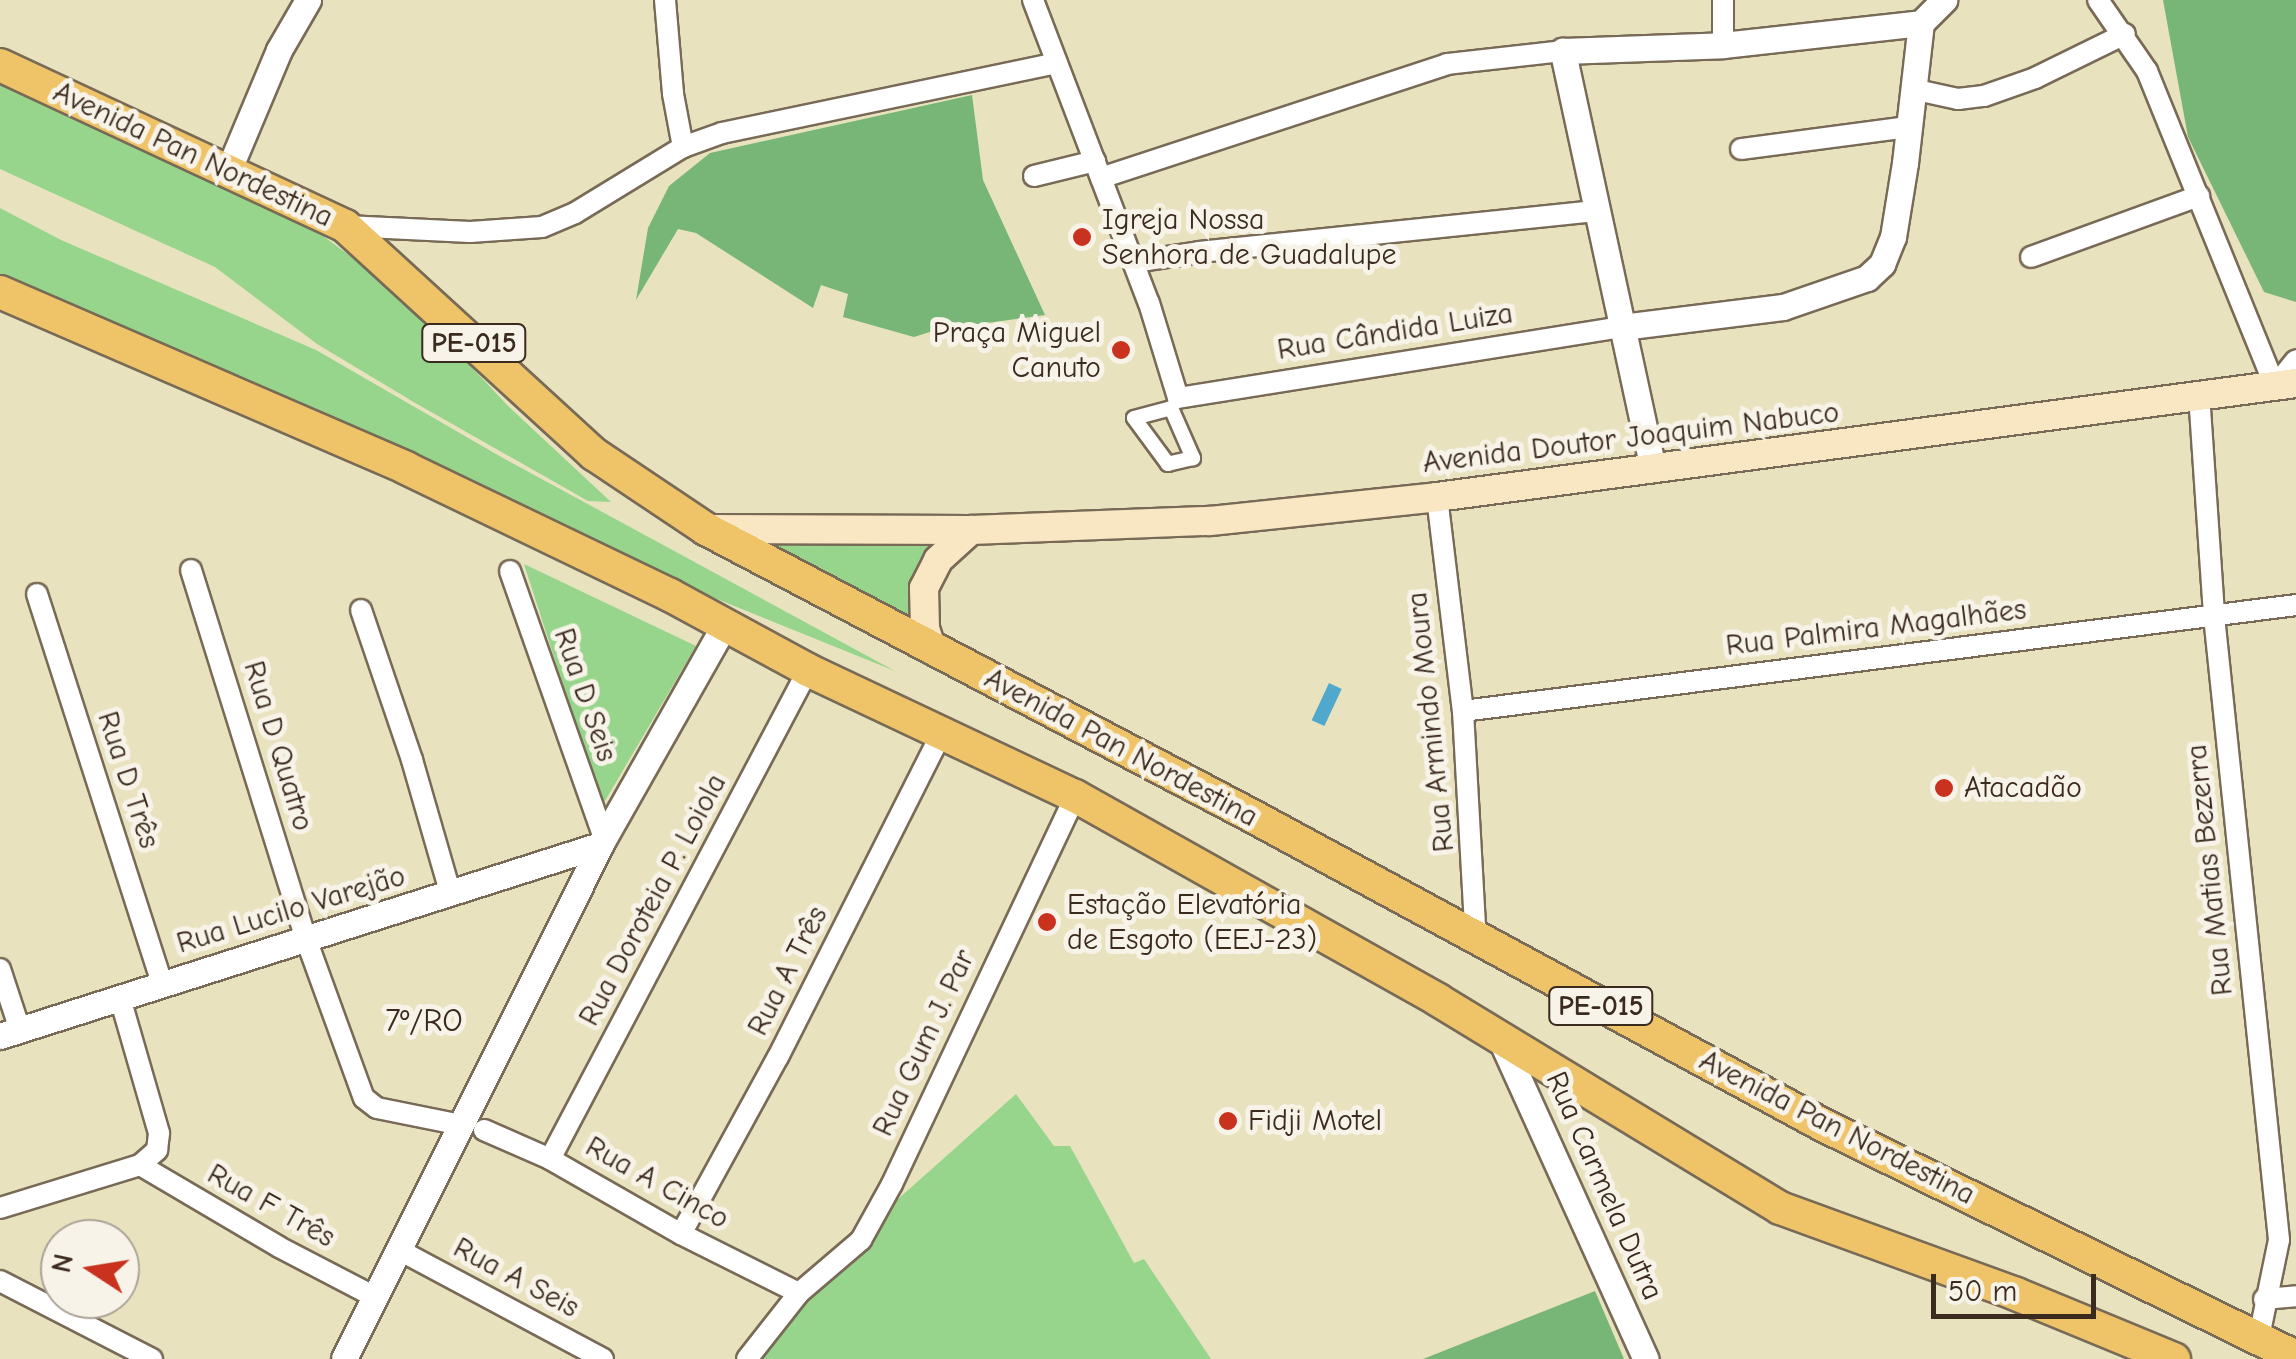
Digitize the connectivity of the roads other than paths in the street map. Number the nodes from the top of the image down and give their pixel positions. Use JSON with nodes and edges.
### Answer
{"nodes":[{"id":1,"x":308,"y":0,"type":"edge"},
{"id":2,"x":665,"y":0,"type":"edge"},
{"id":3,"x":1034,"y":0,"type":"edge"},
{"id":4,"x":1723,"y":0,"type":"edge"},
{"id":5,"x":1944,"y":0,"type":"edge"},
{"id":6,"x":2098,"y":0,"type":"edge"},
{"id":7,"x":1922,"y":22,"type":"junction"},
{"id":8,"x":2124,"y":34,"type":"junction"},
{"id":9,"x":1723,"y":44,"type":"junction"},
{"id":10,"x":1563,"y":50,"type":"junction"},
{"id":11,"x":1057,"y":63,"type":"junction"},
{"id":12,"x":0,"y":65,"type":"edge"},
{"id":13,"x":1912,"y":89,"type":"junction"},
{"id":14,"x":1908,"y":127,"type":"junction"},
{"id":15,"x":683,"y":147,"type":"junction"},
{"id":16,"x":1741,"y":148,"type":"dead end"},
{"id":17,"x":229,"y":169,"type":"junction"},
{"id":18,"x":1098,"y":170,"type":"junction"},
{"id":19,"x":1034,"y":176,"type":"dead end"},
{"id":20,"x":2200,"y":196,"type":"junction"},
{"id":21,"x":1598,"y":211,"type":"junction"},
{"id":22,"x":345,"y":226,"type":"junction"},
{"id":23,"x":2031,"y":257,"type":"dead end"},
{"id":24,"x":1134,"y":262,"type":"junction"},
{"id":25,"x":0,"y":292,"type":"edge"},
{"id":26,"x":1622,"y":327,"type":"junction"},
{"id":27,"x":2296,"y":360,"type":"edge"},
{"id":28,"x":2286,"y":384,"type":"edge"},
{"id":29,"x":2199,"y":394,"type":"junction"},
{"id":30,"x":1168,"y":464,"type":"joint"},
{"id":31,"x":1654,"y":469,"type":"junction"},
{"id":32,"x":1437,"y":497,"type":"junction"},
{"id":33,"x":706,"y":528,"type":"junction"},
{"id":34,"x":971,"y":530,"type":"junction"},
{"id":35,"x":190,"y":570,"type":"dead end"},
{"id":36,"x":510,"y":571,"type":"dead end"},
{"id":37,"x":38,"y":594,"type":"dead end"},
{"id":38,"x":2296,"y":605,"type":"edge"},
{"id":39,"x":361,"y":610,"type":"dead end"},
{"id":40,"x":2214,"y":616,"type":"junction"},
{"id":41,"x":725,"y":624,"type":"junction"},
{"id":42,"x":932,"y":650,"type":"junction"},
{"id":43,"x":808,"y":670,"type":"junction"},
{"id":44,"x":1463,"y":711,"type":"junction"},
{"id":45,"x":942,"y":733,"type":"junction"},
{"id":46,"x":1075,"y":796,"type":"junction"},
{"id":47,"x":602,"y":842,"type":"junction"},
{"id":48,"x":452,"y":895,"type":"junction"},
{"id":49,"x":306,"y":939,"type":"junction"},
{"id":50,"x":1476,"y":941,"type":"junction"},
{"id":51,"x":0,"y":969,"type":"edge"},
{"id":52,"x":162,"y":984,"type":"junction"},
{"id":53,"x":120,"y":998,"type":"junction"},
{"id":54,"x":10,"y":1033,"type":"edge"},
{"id":55,"x":1501,"y":1040,"type":"junction"},
{"id":56,"x":472,"y":1127,"type":"junction"},
{"id":57,"x":550,"y":1159,"type":"junction"},
{"id":58,"x":140,"y":1165,"type":"junction"},
{"id":59,"x":0,"y":1208,"type":"edge"},
{"id":60,"x":681,"y":1234,"type":"junction"},
{"id":61,"x":401,"y":1251,"type":"junction"},
{"id":62,"x":0,"y":1281,"type":"edge"},
{"id":63,"x":799,"y":1293,"type":"junction"},
{"id":64,"x":2296,"y":1296,"type":"edge"},
{"id":65,"x":374,"y":1297,"type":"junction"},
{"id":66,"x":2264,"y":1299,"type":"junction"},
{"id":67,"x":2278,"y":1347,"type":"edge"},
{"id":68,"x":2160,"y":1352,"type":"edge"},
{"id":69,"x":152,"y":1359,"type":"edge"},
{"id":70,"x":344,"y":1359,"type":"edge"},
{"id":71,"x":603,"y":1359,"type":"edge"},
{"id":72,"x":747,"y":1359,"type":"edge"},
{"id":73,"x":1646,"y":1359,"type":"edge"}],
"edges":[{"from":1,"to":17,"type":"street"},
{"from":2,"to":15,"type":"street"},
{"from":3,"to":11,"type":"street"},
{"from":4,"to":9,"type":"street"},
{"from":5,"to":7,"type":"street"},
{"from":6,"to":8,"type":"street"},
{"from":7,"to":9,"type":"street"},
{"from":7,"to":13,"type":"street"},
{"from":8,"to":13,"type":"street"},
{"from":8,"to":20,"type":"street"},
{"from":9,"to":10,"type":"street"},
{"from":10,"to":18,"type":"street"},
{"from":10,"to":21,"type":"street"},
{"from":11,"to":15,"type":"street"},
{"from":11,"to":18,"type":"street"},
{"from":12,"to":17,"type":"highway","name":"Avenida Pan Nordestina","number":"PE-015"},
{"from":13,"to":14,"type":"street"},
{"from":14,"to":16,"type":"street"},
{"from":14,"to":26,"type":"street"},
{"from":15,"to":22,"type":"street"},
{"from":17,"to":22,"type":"highway","name":"Avenida Pan Nordestina","number":"PE-015"},
{"from":18,"to":19,"type":"street"},
{"from":18,"to":24,"type":"street"},
{"from":20,"to":23,"type":"street"},
{"from":20,"to":28,"type":"street"},
{"from":21,"to":24,"type":"street"},
{"from":21,"to":26,"type":"street"},
{"from":22,"to":33,"type":"highway","name":"Avenida Pan Nordestina","number":"PE-015"},
{"from":24,"to":26,"type":"street","name":"Rua Cândida Luiza"},
{"from":25,"to":41,"type":"highway","number":"PE-015"},
{"from":26,"to":31,"type":"street"},
{"from":27,"to":28,"type":"street"},
{"from":28,"to":29,"type":"main road","name":"Avenida Doutor Joaquim Nabuco"},
{"from":29,"to":31,"type":"main road","name":"Avenida Doutor Joaquim Nabuco"},
{"from":29,"to":40,"type":"street","name":"Rua Matias Bezerra"},
{"from":30,"to":30,"type":"street"},
{"from":31,"to":32,"type":"main road","name":"Avenida Doutor Joaquim Nabuco"},
{"from":32,"to":34,"type":"main road","name":"Avenida Doutor Joaquim Nabuco"},
{"from":32,"to":44,"type":"street","name":"Rua Armindo Moura"},
{"from":33,"to":34,"type":"main road","name":"Avenida Doutor Joaquim Nabuco"},
{"from":33,"to":42,"type":"highway","name":"Avenida Pan Nordestina","number":"PE-015"},
{"from":34,"to":42,"type":"main road"},
{"from":35,"to":49,"type":"street","name":"Rua D Quatro"},
{"from":36,"to":47,"type":"street","name":"Rua D Seis"},
{"from":37,"to":52,"type":"street","name":"Rua D Três"},
{"from":38,"to":40,"type":"street","name":"Rua Palmira Magalhães"},
{"from":39,"to":48,"type":"street"},
{"from":40,"to":44,"type":"street","name":"Rua Palmira Magalhães"},
{"from":40,"to":66,"type":"street","name":"Rua Matias Bezerra"},
{"from":41,"to":43,"type":"highway","number":"PE-015"},
{"from":41,"to":47,"type":"street"},
{"from":42,"to":50,"type":"highway","name":"Avenida Pan Nordestina","number":"PE-015"},
{"from":43,"to":45,"type":"highway","number":"PE-015"},
{"from":43,"to":57,"type":"street","name":"Rua Doroteia P. Loiola"},
{"from":44,"to":50,"type":"street","name":"Rua Armindo Moura"},
{"from":45,"to":46,"type":"highway","number":"PE-015"},
{"from":45,"to":60,"type":"street","name":"Rua A Três"},
{"from":46,"to":55,"type":"highway","number":"PE-015"},
{"from":46,"to":63,"type":"street","name":"Rua Gum J. Par"},
{"from":47,"to":48,"type":"street","name":"Rua Lucilo Varejão"},
{"from":47,"to":56,"type":"street"},
{"from":48,"to":49,"type":"street","name":"Rua Lucilo Varejão"},
{"from":49,"to":52,"type":"street","name":"Rua Lucilo Varejão"},
{"from":49,"to":56,"type":"street","name":"Rua D Quatro"},
{"from":50,"to":67,"type":"highway","name":"Avenida Pan Nordestina","number":"PE-015"},
{"from":51,"to":54,"type":"street"},
{"from":52,"to":53,"type":"street","name":"Rua Lucilo Varejão"},
{"from":53,"to":54,"type":"street","name":"Rua Lucilo Varejão"},
{"from":53,"to":58,"type":"street"},
{"from":55,"to":68,"type":"highway","number":"PE-015"},
{"from":55,"to":73,"type":"street","name":"Rua Carmela Dutra"},
{"from":56,"to":57,"type":"street","name":"Rua A Cinco"},
{"from":56,"to":61,"type":"street"},
{"from":57,"to":60,"type":"street","name":"Rua A Cinco"},
{"from":58,"to":59,"type":"street"},
{"from":58,"to":65,"type":"street","name":"Rua F Três"},
{"from":60,"to":63,"type":"street","name":"Rua A Cinco"},
{"from":61,"to":65,"type":"street"},
{"from":61,"to":71,"type":"street","name":"Rua A Seis"},
{"from":62,"to":69,"type":"street"},
{"from":63,"to":72,"type":"street","name":"Rua Gum J. Par"},
{"from":64,"to":66,"type":"street"},
{"from":65,"to":70,"type":"street"},
{"from":66,"to":67,"type":"street","name":"Rua Matias Bezerra"}]}
